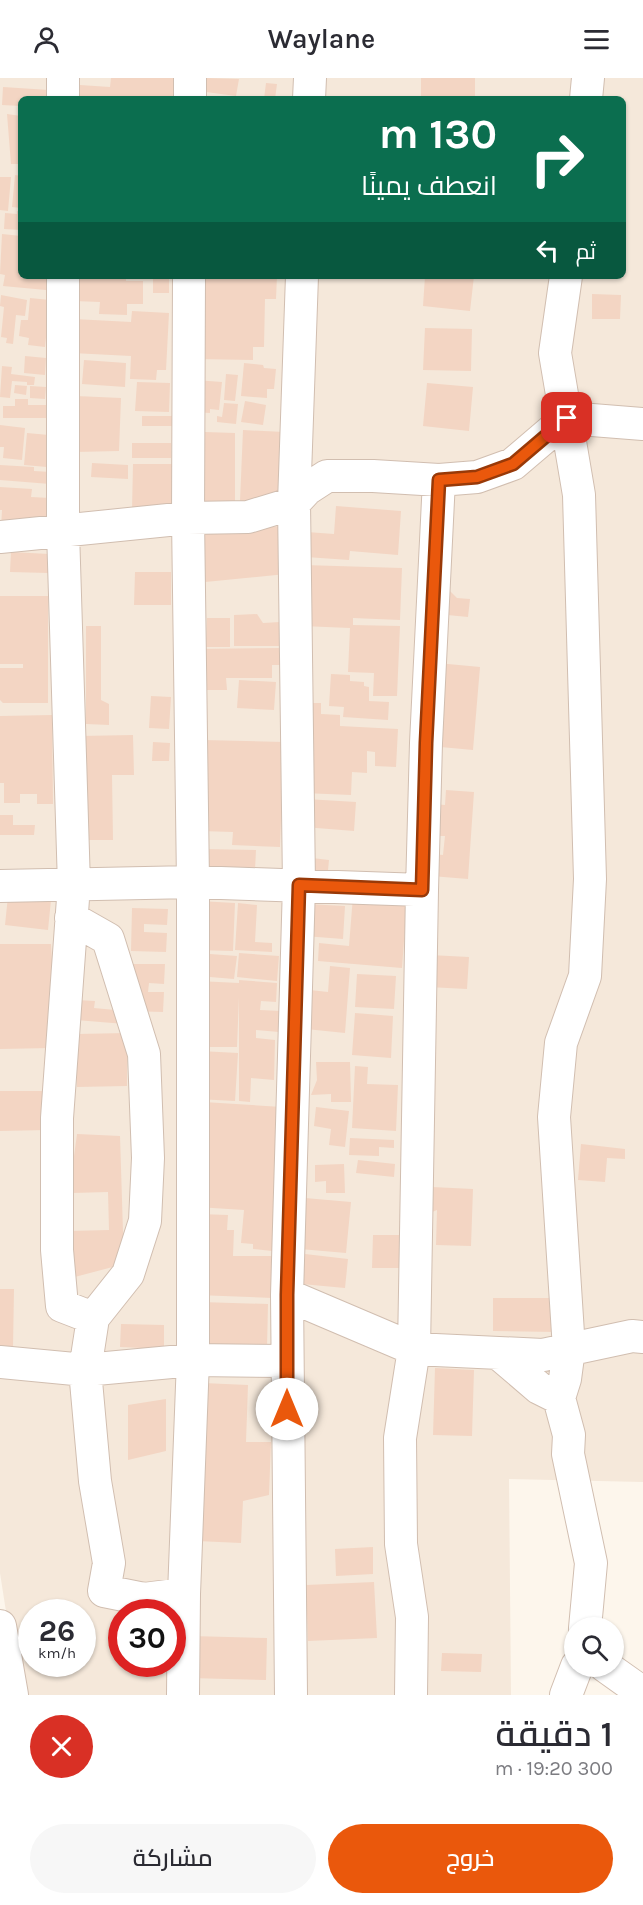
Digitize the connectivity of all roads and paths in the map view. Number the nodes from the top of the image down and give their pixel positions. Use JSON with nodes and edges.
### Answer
{"nodes":[{"id":1,"x":63,"y":78,"type":"edge"},
{"id":2,"x":190,"y":78,"type":"edge"},
{"id":3,"x":310,"y":78,"type":"edge"},
{"id":4,"x":588,"y":78,"type":"edge"},
{"id":5,"x":63,"y":96,"type":"edge"},
{"id":6,"x":190,"y":96,"type":"edge"},
{"id":7,"x":309,"y":96,"type":"edge"},
{"id":8,"x":586,"y":96,"type":"edge"},
{"id":9,"x":63,"y":279,"type":"edge"},
{"id":10,"x":189,"y":279,"type":"edge"},
{"id":11,"x":302,"y":279,"type":"edge"},
{"id":12,"x":566,"y":279,"type":"edge"},
{"id":13,"x":567,"y":418,"type":"junction"},
{"id":14,"x":643,"y":424,"type":"edge"},
{"id":15,"x":439,"y":480,"type":"junction"},
{"id":16,"x":294,"y":503,"type":"junction"},
{"id":17,"x":188,"y":518,"type":"junction"},
{"id":18,"x":63,"y":531,"type":"junction"},
{"id":19,"x":0,"y":537,"type":"edge"},
{"id":20,"x":194,"y":882,"type":"junction"},
{"id":21,"x":74,"y":885,"type":"junction"},
{"id":22,"x":299,"y":885,"type":"junction"},
{"id":23,"x":0,"y":886,"type":"edge"},
{"id":24,"x":422,"y":890,"type":"junction"},
{"id":25,"x":71,"y":918,"type":"junction"},
{"id":26,"x":287,"y":1295,"type":"junction"},
{"id":27,"x":93,"y":1318,"type":"junction"},
{"id":28,"x":643,"y":1337,"type":"edge"},
{"id":29,"x":414,"y":1349,"type":"junction"},
{"id":30,"x":569,"y":1349,"type":"junction"},
{"id":31,"x":498,"y":1353,"type":"junction"},
{"id":32,"x":193,"y":1360,"type":"junction"},
{"id":33,"x":287,"y":1361,"type":"junction"},
{"id":34,"x":0,"y":1362,"type":"edge"},
{"id":35,"x":85,"y":1370,"type":"junction"},
{"id":36,"x":559,"y":1398,"type":"junction"},
{"id":37,"x":184,"y":1594,"type":"junction"},
{"id":38,"x":586,"y":1617,"type":"edge"},
{"id":39,"x":0,"y":1626,"type":"edge"},
{"id":40,"x":573,"y":1677,"type":"edge"},
{"id":41,"x":620,"y":1677,"type":"edge"},
{"id":42,"x":643,"y":1693,"type":"edge"},
{"id":43,"x":12,"y":1695,"type":"edge"},
{"id":44,"x":183,"y":1695,"type":"edge"},
{"id":45,"x":291,"y":1695,"type":"edge"},
{"id":46,"x":411,"y":1695,"type":"edge"},
{"id":47,"x":566,"y":1695,"type":"edge"}],
"edges":[{"from":1,"to":5,"type":"street"},
{"from":2,"to":6,"type":"street"},
{"from":3,"to":7,"type":"street"},
{"from":4,"to":8,"type":"street"},
{"from":9,"to":18,"type":"street"},
{"from":10,"to":17,"type":"street"},
{"from":11,"to":16,"type":"street"},
{"from":12,"to":13,"type":"street"},
{"from":13,"to":14,"type":"street"},
{"from":13,"to":15,"type":"street"},
{"from":13,"to":30,"type":"street"},
{"from":15,"to":16,"type":"street"},
{"from":15,"to":24,"type":"street"},
{"from":16,"to":17,"type":"street"},
{"from":16,"to":22,"type":"street"},
{"from":17,"to":18,"type":"street"},
{"from":17,"to":20,"type":"street"},
{"from":18,"to":19,"type":"street"},
{"from":18,"to":21,"type":"street"},
{"from":20,"to":21,"type":"street"},
{"from":20,"to":22,"type":"street"},
{"from":20,"to":32,"type":"street"},
{"from":21,"to":23,"type":"street"},
{"from":21,"to":25,"type":"street"},
{"from":22,"to":24,"type":"street"},
{"from":22,"to":26,"type":"street"},
{"from":24,"to":29,"type":"street"},
{"from":25,"to":27,"type":"street"},
{"from":25,"to":27,"type":"street"},
{"from":26,"to":29,"type":"street"},
{"from":26,"to":33,"type":"street"},
{"from":27,"to":35,"type":"street"},
{"from":28,"to":30,"type":"street"},
{"from":29,"to":31,"type":"street"},
{"from":29,"to":46,"type":"street"},
{"from":30,"to":31,"type":"street"},
{"from":30,"to":36,"type":"street"},
{"from":31,"to":36,"type":"street"},
{"from":32,"to":33,"type":"street"},
{"from":32,"to":35,"type":"street"},
{"from":32,"to":37,"type":"street"},
{"from":33,"to":45,"type":"street"},
{"from":34,"to":35,"type":"street"},
{"from":35,"to":37,"type":"street"},
{"from":36,"to":38,"type":"street"},
{"from":37,"to":44,"type":"street"},
{"from":39,"to":43,"type":"street"},
{"from":40,"to":47,"type":"street"},
{"from":41,"to":42,"type":"street"}]}
